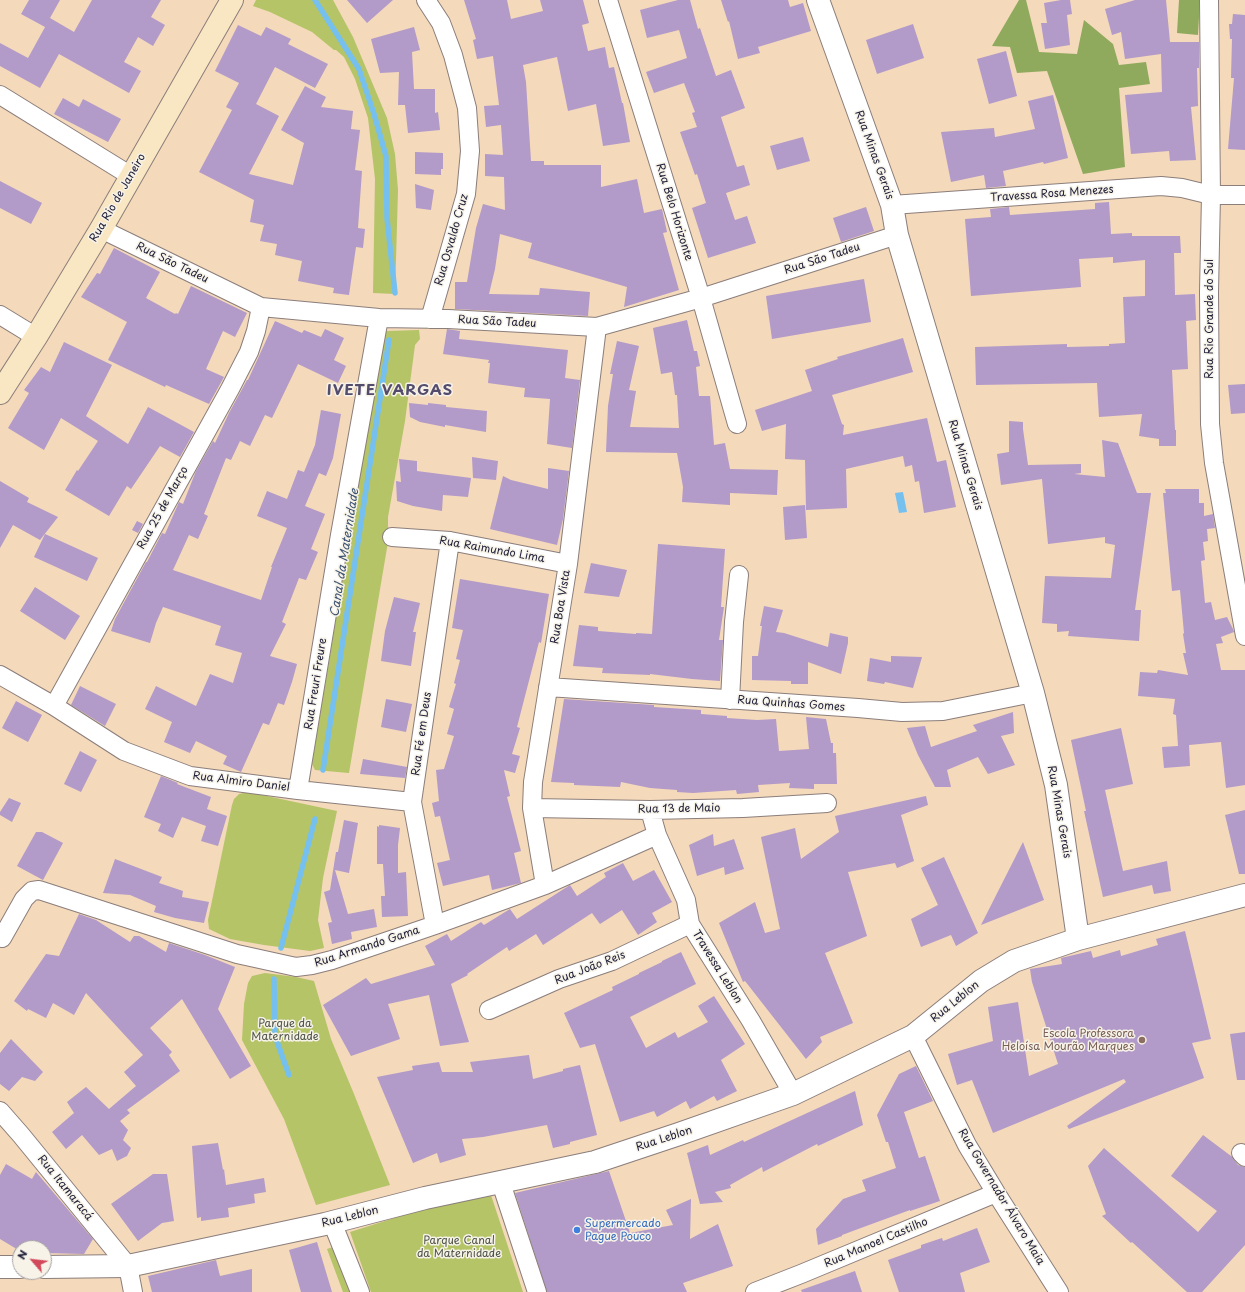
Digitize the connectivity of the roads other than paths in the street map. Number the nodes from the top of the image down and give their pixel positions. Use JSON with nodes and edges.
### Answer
{"nodes":[{"id":1,"x":232,"y":0,"type":"edge"},
{"id":2,"x":426,"y":0,"type":"edge"},
{"id":3,"x":608,"y":0,"type":"edge"},
{"id":4,"x":818,"y":0,"type":"edge"},
{"id":5,"x":1209,"y":0,"type":"edge"},
{"id":6,"x":0,"y":95,"type":"edge"},
{"id":7,"x":131,"y":176,"type":"junction"},
{"id":8,"x":1212,"y":195,"type":"junction"},
{"id":9,"x":1245,"y":195,"type":"edge"},
{"id":10,"x":892,"y":205,"type":"junction"},
{"id":11,"x":102,"y":229,"type":"junction"},
{"id":12,"x":897,"y":235,"type":"junction"},
{"id":13,"x":701,"y":298,"type":"junction"},
{"id":14,"x":261,"y":307,"type":"junction"},
{"id":15,"x":0,"y":315,"type":"edge"},
{"id":16,"x":383,"y":318,"type":"junction"},
{"id":17,"x":430,"y":319,"type":"junction"},
{"id":18,"x":597,"y":327,"type":"junction"},
{"id":19,"x":36,"y":337,"type":"junction"},
{"id":20,"x":0,"y":393,"type":"edge"},
{"id":21,"x":737,"y":424,"type":"dead end"},
{"id":22,"x":392,"y":537,"type":"dead end"},
{"id":23,"x":450,"y":541,"type":"junction"},
{"id":24,"x":568,"y":564,"type":"junction"},
{"id":25,"x":739,"y":575,"type":"dead end"},
{"id":26,"x":1245,"y":636,"type":"edge"},
{"id":27,"x":0,"y":674,"type":"edge"},
{"id":28,"x":548,"y":687,"type":"junction"},
{"id":29,"x":1033,"y":694,"type":"junction"},
{"id":30,"x":730,"y":700,"type":"junction"},
{"id":31,"x":54,"y":706,"type":"junction"},
{"id":32,"x":303,"y":790,"type":"junction"},
{"id":33,"x":412,"y":802,"type":"junction"},
{"id":34,"x":827,"y":803,"type":"dead end"},
{"id":35,"x":532,"y":808,"type":"junction"},
{"id":36,"x":650,"y":810,"type":"junction"},
{"id":37,"x":657,"y":835,"type":"junction"},
{"id":38,"x":545,"y":885,"type":"junction"},
{"id":39,"x":1245,"y":895,"type":"edge"},
{"id":40,"x":690,"y":924,"type":"junction"},
{"id":41,"x":436,"y":925,"type":"junction"},
{"id":42,"x":2,"y":938,"type":"dead end"},
{"id":43,"x":1078,"y":939,"type":"junction"},
{"id":44,"x":489,"y":1010,"type":"dead end"},
{"id":45,"x":913,"y":1036,"type":"junction"},
{"id":46,"x":793,"y":1094,"type":"junction"},
{"id":47,"x":0,"y":1111,"type":"edge"},
{"id":48,"x":501,"y":1183,"type":"junction"},
{"id":49,"x":996,"y":1193,"type":"junction"},
{"id":50,"x":332,"y":1222,"type":"junction"},
{"id":51,"x":128,"y":1266,"type":"junction"},
{"id":52,"x":52,"y":1267,"type":"edge"},
{"id":53,"x":133,"y":1292,"type":"edge"},
{"id":54,"x":360,"y":1292,"type":"edge"},
{"id":55,"x":538,"y":1292,"type":"edge"},
{"id":56,"x":755,"y":1292,"type":"edge"},
{"id":57,"x":1059,"y":1292,"type":"edge"}],
"edges":[{"from":1,"to":7,"type":"main road","name":"Rua Rio de Janeiro"},
{"from":2,"to":17,"type":"street","name":"Rua Osvaldo Cruz"},
{"from":3,"to":13,"type":"street","name":"Rua Belo Horizonte"},
{"from":4,"to":10,"type":"street","name":"Rua Minas Gerais"},
{"from":5,"to":8,"type":"street","name":"Rua Rio Grande do Sul"},
{"from":6,"to":7,"type":"street"},
{"from":7,"to":11,"type":"main road","name":"Rua Rio de Janeiro"},
{"from":8,"to":9,"type":"street","name":"Travessa Rosa Menezes"},
{"from":8,"to":10,"type":"street","name":"Travessa Rosa Menezes"},
{"from":8,"to":26,"type":"street","name":"Rua Rio Grande do Sul"},
{"from":10,"to":12,"type":"street","name":"Rua Minas Gerais"},
{"from":11,"to":14,"type":"street","name":"Rua São Tadeu"},
{"from":11,"to":19,"type":"main road","name":"Rua Rio de Janeiro"},
{"from":12,"to":13,"type":"street","name":"Rua São Tadeu"},
{"from":12,"to":29,"type":"street","name":"Rua Minas Gerais"},
{"from":13,"to":18,"type":"street","name":"Rua São Tadeu"},
{"from":13,"to":21,"type":"street","name":"Rua Belo Horizonte"},
{"from":14,"to":16,"type":"street","name":"Rua São Tadeu"},
{"from":14,"to":31,"type":"street","name":"Rua 25 de Março"},
{"from":15,"to":19,"type":"street"},
{"from":16,"to":17,"type":"street","name":"Rua São Tadeu"},
{"from":16,"to":32,"type":"street","name":"Rua Freuri Freure"},
{"from":17,"to":18,"type":"street","name":"Rua São Tadeu"},
{"from":18,"to":24,"type":"street","name":"Rua Boa Vista"},
{"from":19,"to":20,"type":"main road","name":"Rua Rio de Janeiro"},
{"from":22,"to":23,"type":"street","name":"Rua Raimundo Lima"},
{"from":23,"to":24,"type":"street","name":"Rua Raimundo Lima"},
{"from":23,"to":33,"type":"street","name":"Rua Fé em Deus"},
{"from":24,"to":28,"type":"street","name":"Rua Boa Vista"},
{"from":25,"to":30,"type":"street"},
{"from":27,"to":31,"type":"street","name":"Rua Almiro Daniel"},
{"from":28,"to":30,"type":"street","name":"Rua Quinhas Gomes"},
{"from":28,"to":35,"type":"street","name":"Rua Boa Vista"},
{"from":29,"to":30,"type":"street","name":"Rua Quinhas Gomes"},
{"from":29,"to":43,"type":"street","name":"Rua Minas Gerais"},
{"from":31,"to":32,"type":"street","name":"Rua Almiro Daniel"},
{"from":32,"to":33,"type":"street","name":"Rua Almiro Daniel"},
{"from":33,"to":41,"type":"street","name":"Rua Fé em Deus"},
{"from":34,"to":36,"type":"street","name":"Rua 13 de Maio"},
{"from":35,"to":36,"type":"street","name":"Rua 13 de Maio"},
{"from":35,"to":38,"type":"street","name":"Rua Boa Vista"},
{"from":36,"to":37,"type":"street","name":"Travessa Leblon"},
{"from":37,"to":38,"type":"street","name":"Rua Armando Gama"},
{"from":37,"to":40,"type":"street","name":"Travessa Leblon"},
{"from":38,"to":41,"type":"street","name":"Rua Armando Gama"},
{"from":39,"to":43,"type":"street","name":"Rua Leblon"},
{"from":40,"to":44,"type":"street","name":"Rua João Reis"},
{"from":40,"to":46,"type":"street","name":"Travessa Leblon"},
{"from":41,"to":42,"type":"street","name":"Rua Armando Gama"},
{"from":43,"to":45,"type":"street","name":"Rua Leblon"},
{"from":45,"to":46,"type":"street","name":"Rua Leblon"},
{"from":45,"to":49,"type":"street","name":"Rua Governador Álvaro Maia"},
{"from":46,"to":48,"type":"street","name":"Rua Leblon"},
{"from":47,"to":51,"type":"street","name":"Rua Itamaracá"},
{"from":48,"to":50,"type":"street","name":"Rua Leblon"},
{"from":48,"to":55,"type":"street"},
{"from":49,"to":56,"type":"street","name":"Rua Manoel Castilho"},
{"from":49,"to":57,"type":"street","name":"Rua Governador Álvaro Maia"},
{"from":50,"to":51,"type":"street","name":"Rua Leblon"},
{"from":50,"to":54,"type":"street"},
{"from":51,"to":52,"type":"street","name":"Rua Leblon"},
{"from":51,"to":53,"type":"street"}]}
